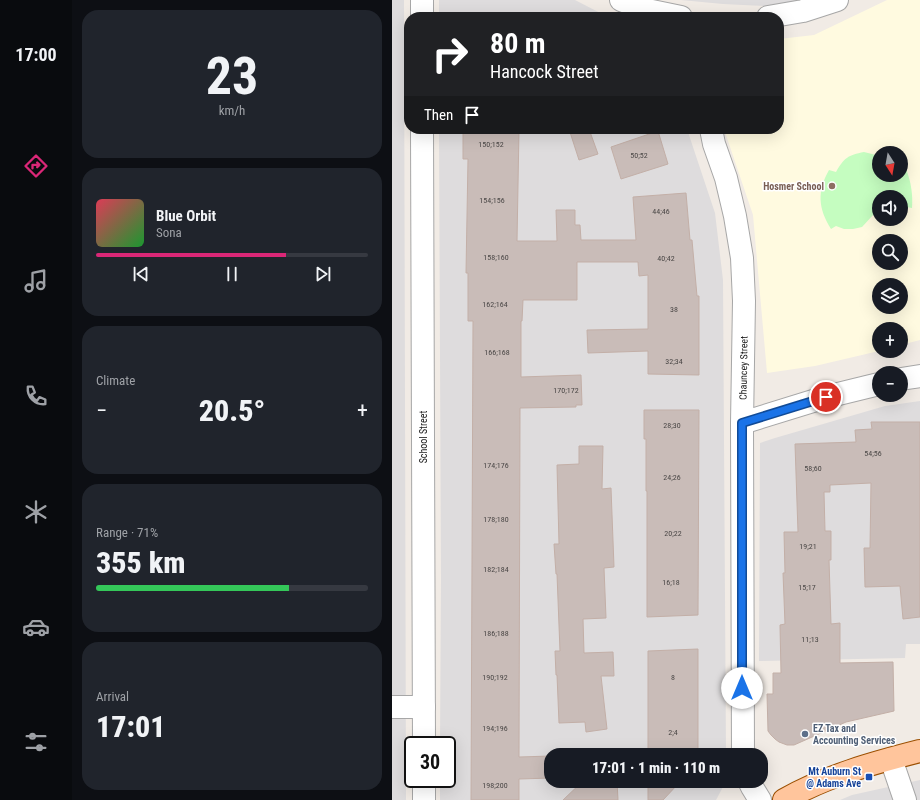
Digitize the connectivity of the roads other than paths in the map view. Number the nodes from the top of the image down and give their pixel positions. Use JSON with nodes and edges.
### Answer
{"nodes":[{"id":1,"x":422,"y":0,"type":"edge"},
{"id":2,"x":837,"y":0,"type":"edge"},
{"id":3,"x":623,"y":1,"type":"edge"},
{"id":4,"x":422,"y":12,"type":"edge"},
{"id":5,"x":640,"y":12,"type":"edge"},
{"id":6,"x":657,"y":12,"type":"edge"},
{"id":7,"x":784,"y":14,"type":"edge"},
{"id":8,"x":422,"y":134,"type":"edge"},
{"id":9,"x":712,"y":134,"type":"edge"},
{"id":10,"x":920,"y":376,"type":"edge"},
{"id":11,"x":908,"y":378,"type":"edge"},
{"id":12,"x":872,"y":386,"type":"edge"},
{"id":13,"x":742,"y":423,"type":"junction"},
{"id":14,"x":392,"y":707,"type":"edge"},
{"id":15,"x":424,"y":707,"type":"junction"},
{"id":16,"x":424,"y":736,"type":"edge"},
{"id":17,"x":743,"y":748,"type":"edge"},
{"id":18,"x":920,"y":751,"type":"edge"},
{"id":19,"x":891,"y":759,"type":"junction"},
{"id":20,"x":424,"y":788,"type":"edge"},
{"id":21,"x":753,"y":788,"type":"edge"},
{"id":22,"x":424,"y":800,"type":"edge"},
{"id":23,"x":760,"y":800,"type":"edge"},
{"id":24,"x":784,"y":800,"type":"edge"},
{"id":25,"x":905,"y":800,"type":"edge"}],
"edges":[{"from":1,"to":4,"type":"street"},
{"from":2,"to":7,"type":"street"},
{"from":3,"to":5,"type":"street"},
{"from":3,"to":6,"type":"street"},
{"from":8,"to":15,"type":"street","name":"School Street"},
{"from":9,"to":13,"type":"street","name":"Chauncey Street"},
{"from":10,"to":11,"type":"street"},
{"from":12,"to":13,"type":"street"},
{"from":13,"to":17,"type":"street","name":"Chauncey Street"},
{"from":14,"to":15,"type":"street"},
{"from":15,"to":16,"type":"street","name":"School Street"},
{"from":18,"to":19,"type":"main road"},
{"from":19,"to":24,"type":"main road"},
{"from":19,"to":25,"type":"street"},
{"from":20,"to":22,"type":"street"},
{"from":21,"to":23,"type":"street"}]}
